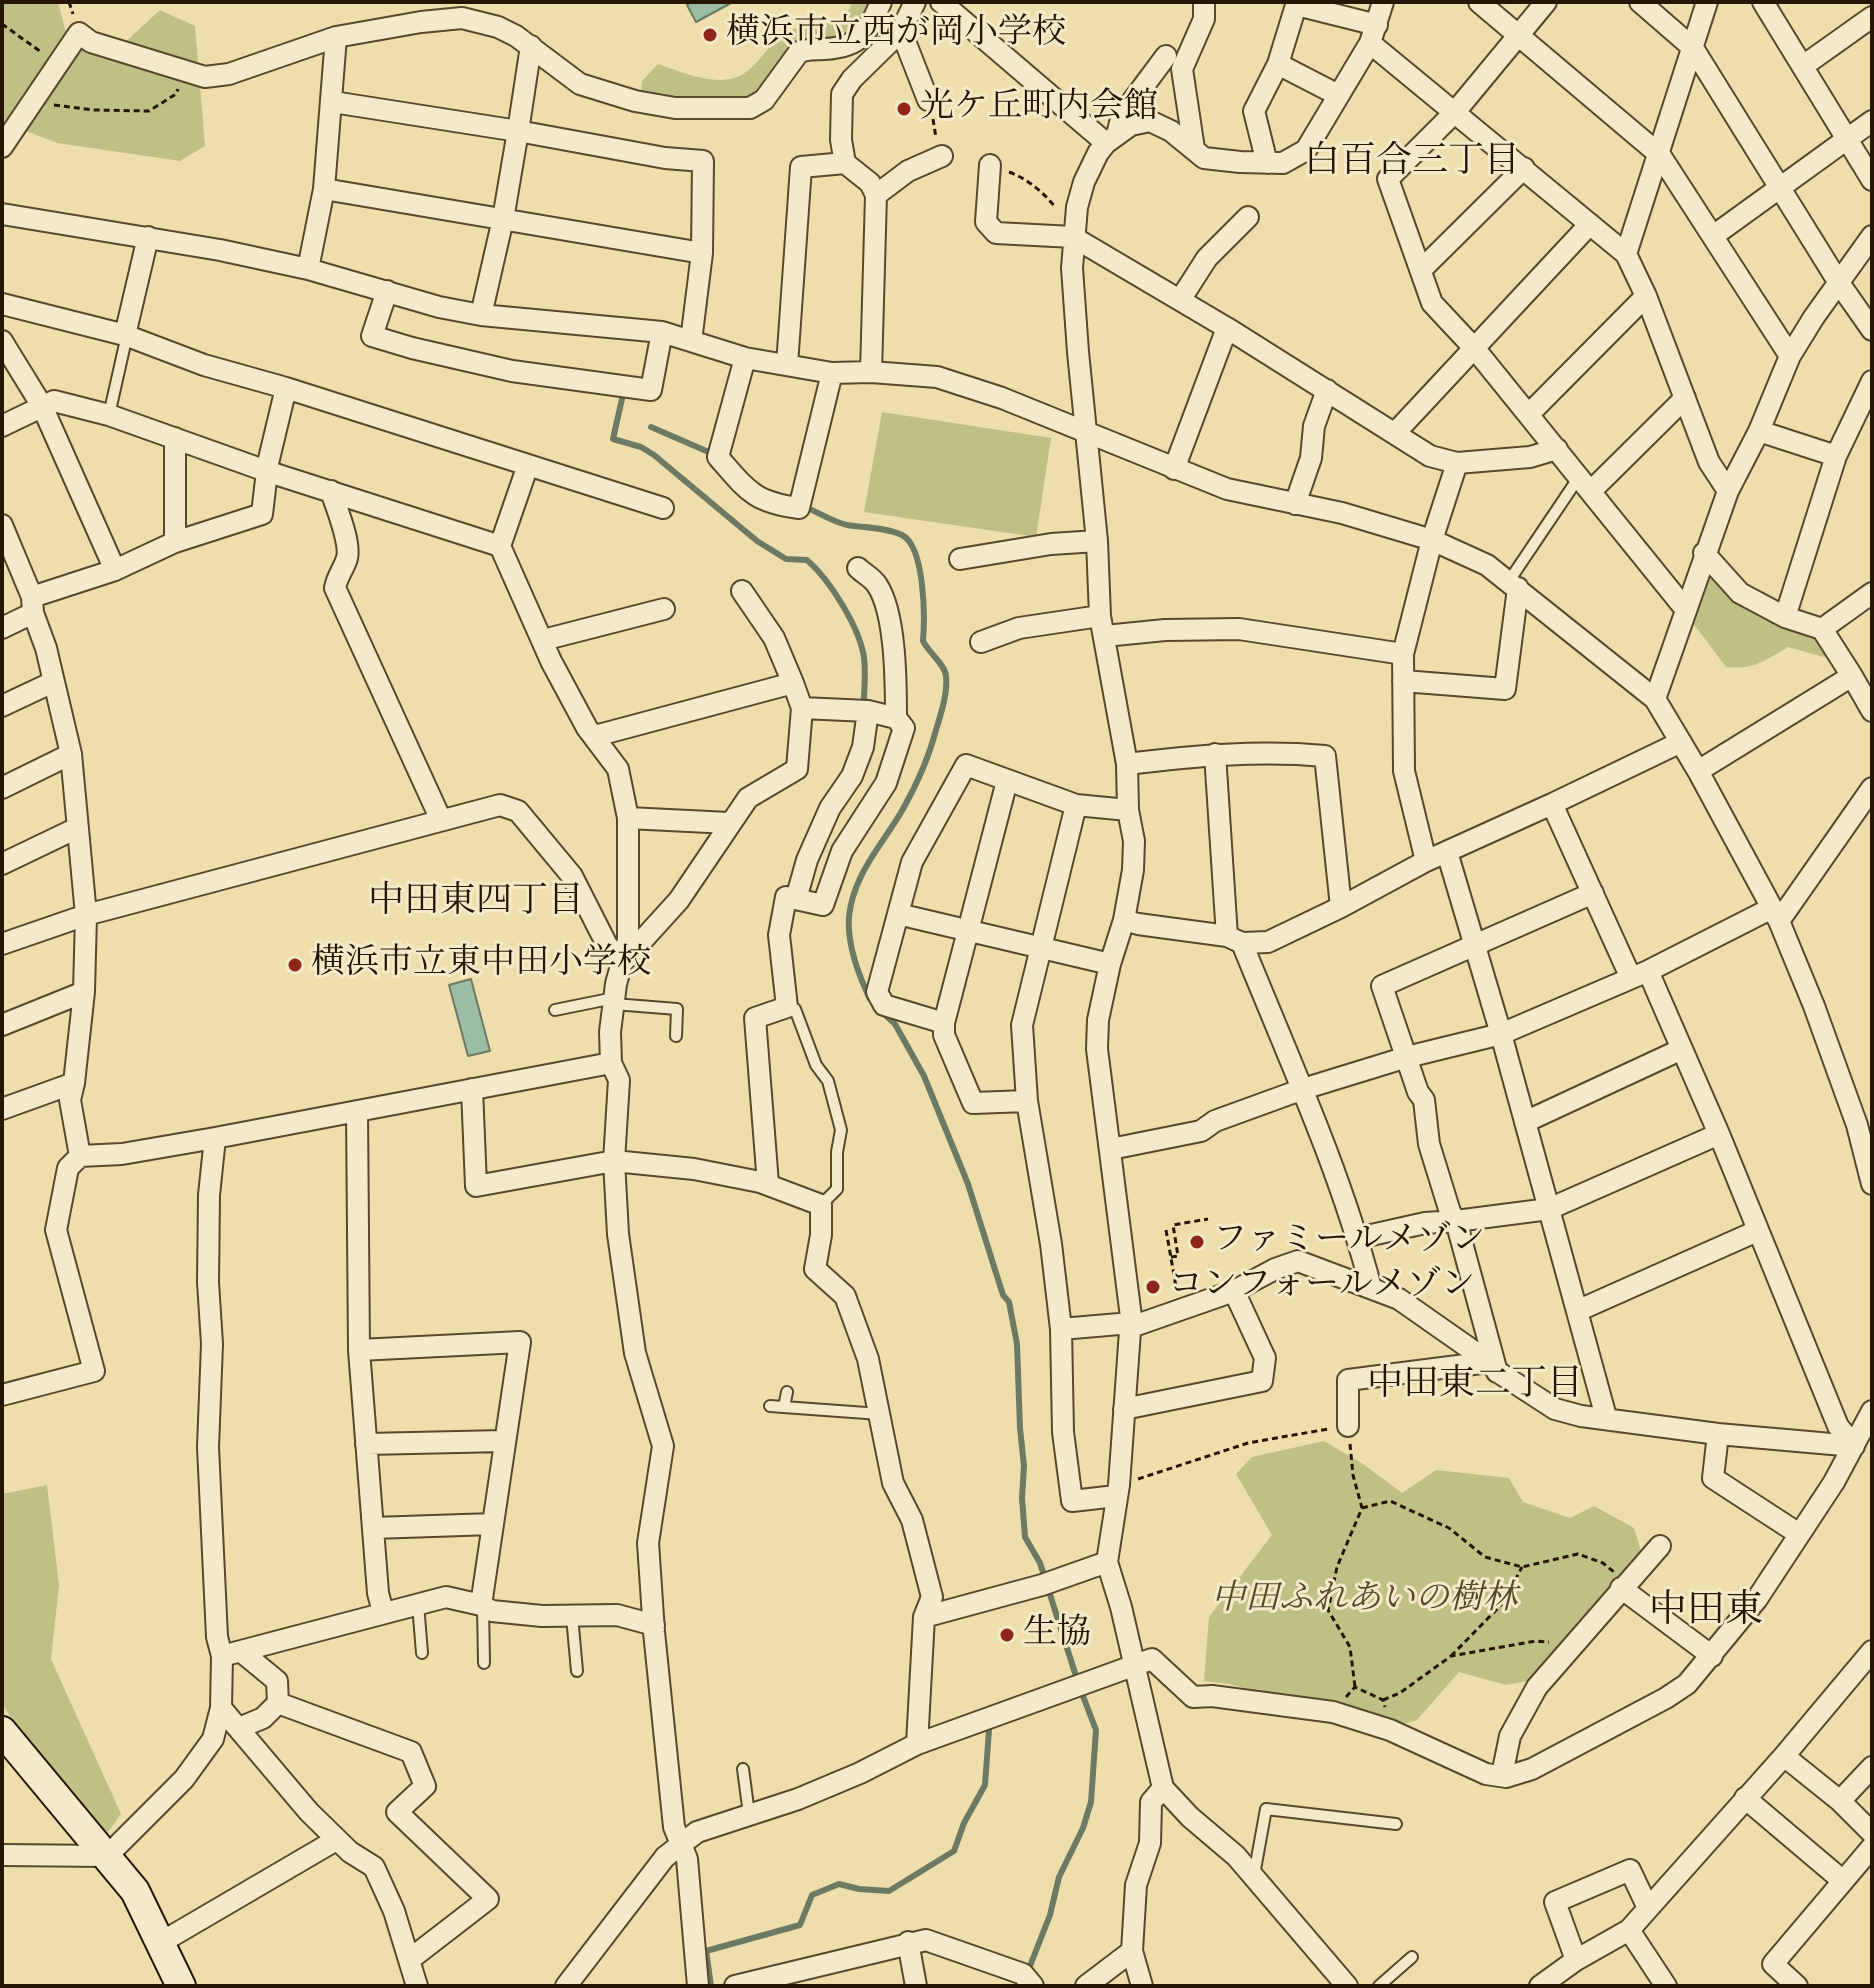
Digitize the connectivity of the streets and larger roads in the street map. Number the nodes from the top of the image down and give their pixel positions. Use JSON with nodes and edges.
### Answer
{"nodes":[{"id":1,"x":881,"y":2,"type":"edge"},
{"id":2,"x":915,"y":2,"type":"edge"},
{"id":3,"x":941,"y":2,"type":"edge"},
{"id":4,"x":1204,"y":2,"type":"edge"},
{"id":5,"x":1383,"y":2,"type":"edge"},
{"id":6,"x":1479,"y":2,"type":"edge"},
{"id":7,"x":1546,"y":2,"type":"edge"},
{"id":8,"x":1640,"y":2,"type":"edge"},
{"id":9,"x":1707,"y":2,"type":"edge"},
{"id":10,"x":1763,"y":2,"type":"edge"},
{"id":11,"x":1297,"y":4,"type":"edge"},
{"id":12,"x":464,"y":10,"type":"edge"},
{"id":13,"x":1872,"y":17,"type":"edge"},
{"id":14,"x":901,"y":31,"type":"junction"},
{"id":15,"x":1373,"y":34,"type":"junction"},
{"id":16,"x":1519,"y":35,"type":"junction"},
{"id":17,"x":336,"y":37,"type":"junction"},
{"id":18,"x":531,"y":46,"type":"junction"},
{"id":19,"x":1693,"y":48,"type":"junction"},
{"id":20,"x":1166,"y":56,"type":"dead end"},
{"id":21,"x":1278,"y":64,"type":"junction"},
{"id":22,"x":1803,"y":66,"type":"junction"},
{"id":23,"x":1338,"y":95,"type":"junction"},
{"id":24,"x":928,"y":100,"type":"road end"},
{"id":25,"x":333,"y":102,"type":"junction"},
{"id":26,"x":1455,"y":112,"type":"junction"},
{"id":27,"x":1872,"y":121,"type":"edge"},
{"id":28,"x":518,"y":131,"type":"junction"},
{"id":29,"x":1111,"y":139,"type":"junction"},
{"id":30,"x":1847,"y":140,"type":"junction"},
{"id":31,"x":2,"y":147,"type":"edge"},
{"id":32,"x":1194,"y":149,"type":"junction"},
{"id":33,"x":1660,"y":155,"type":"junction"},
{"id":34,"x":942,"y":156,"type":"road end"},
{"id":35,"x":845,"y":163,"type":"junction"},
{"id":36,"x":1267,"y":163,"type":"junction"},
{"id":37,"x":990,"y":165,"type":"road end"},
{"id":38,"x":1524,"y":168,"type":"junction"},
{"id":39,"x":1872,"y":180,"type":"edge"},
{"id":40,"x":1780,"y":188,"type":"junction"},
{"id":41,"x":324,"y":189,"type":"junction"},
{"id":42,"x":876,"y":195,"type":"junction"},
{"id":43,"x":2,"y":214,"type":"edge"},
{"id":44,"x":1248,"y":217,"type":"dead end"},
{"id":45,"x":503,"y":219,"type":"junction"},
{"id":46,"x":1590,"y":224,"type":"junction"},
{"id":47,"x":1713,"y":236,"type":"junction"},
{"id":48,"x":1872,"y":236,"type":"edge"},
{"id":49,"x":148,"y":237,"type":"junction"},
{"id":50,"x":1073,"y":237,"type":"junction"},
{"id":51,"x":702,"y":253,"type":"junction"},
{"id":52,"x":1626,"y":254,"type":"junction"},
{"id":53,"x":308,"y":269,"type":"junction"},
{"id":54,"x":1421,"y":270,"type":"junction"},
{"id":55,"x":1839,"y":283,"type":"junction"},
{"id":56,"x":387,"y":291,"type":"junction"},
{"id":57,"x":1646,"y":296,"type":"junction"},
{"id":58,"x":1180,"y":300,"type":"junction"},
{"id":59,"x":2,"y":304,"type":"edge"},
{"id":60,"x":481,"y":315,"type":"junction"},
{"id":61,"x":1227,"y":328,"type":"junction"},
{"id":62,"x":1872,"y":330,"type":"edge"},
{"id":63,"x":662,"y":332,"type":"junction"},
{"id":64,"x":126,"y":335,"type":"junction"},
{"id":65,"x":2,"y":341,"type":"edge"},
{"id":66,"x":691,"y":341,"type":"junction"},
{"id":67,"x":1475,"y":349,"type":"junction"},
{"id":68,"x":1790,"y":356,"type":"junction"},
{"id":69,"x":745,"y":358,"type":"junction"},
{"id":70,"x":787,"y":365,"type":"junction"},
{"id":71,"x":871,"y":372,"type":"junction"},
{"id":72,"x":832,"y":373,"type":"junction"},
{"id":73,"x":1872,"y":381,"type":"edge"},
{"id":74,"x":286,"y":388,"type":"junction"},
{"id":75,"x":1327,"y":390,"type":"junction"},
{"id":76,"x":1685,"y":398,"type":"junction"},
{"id":77,"x":42,"y":406,"type":"junction"},
{"id":78,"x":1529,"y":414,"type":"junction"},
{"id":79,"x":2,"y":426,"type":"edge"},
{"id":80,"x":1084,"y":431,"type":"junction"},
{"id":81,"x":1759,"y":431,"type":"junction"},
{"id":82,"x":1395,"y":433,"type":"junction"},
{"id":83,"x":175,"y":438,"type":"junction"},
{"id":84,"x":1557,"y":449,"type":"junction"},
{"id":85,"x":1836,"y":456,"type":"junction"},
{"id":86,"x":1457,"y":463,"type":"junction"},
{"id":87,"x":528,"y":465,"type":"junction"},
{"id":88,"x":1174,"y":469,"type":"junction"},
{"id":89,"x":269,"y":472,"type":"junction"},
{"id":90,"x":1586,"y":483,"type":"junction"},
{"id":91,"x":331,"y":491,"type":"junction"},
{"id":92,"x":1728,"y":491,"type":"junction"},
{"id":93,"x":1295,"y":504,"type":"junction"},
{"id":94,"x":663,"y":508,"type":"dead end"},
{"id":95,"x":2,"y":527,"type":"edge"},
{"id":96,"x":1432,"y":540,"type":"junction"},
{"id":97,"x":1097,"y":541,"type":"junction"},
{"id":98,"x":175,"y":542,"type":"junction"},
{"id":99,"x":500,"y":546,"type":"junction"},
{"id":100,"x":1704,"y":553,"type":"junction"},
{"id":101,"x":960,"y":559,"type":"dead end"},
{"id":102,"x":858,"y":568,"type":"dead end"},
{"id":103,"x":115,"y":570,"type":"junction"},
{"id":104,"x":1513,"y":585,"type":"junction"},
{"id":105,"x":742,"y":591,"type":"dead end"},
{"id":106,"x":1872,"y":593,"type":"edge"},
{"id":107,"x":33,"y":605,"type":"junction"},
{"id":108,"x":664,"y":609,"type":"dead end"},
{"id":109,"x":1686,"y":610,"type":"junction"},
{"id":110,"x":1100,"y":616,"type":"junction"},
{"id":111,"x":1785,"y":617,"type":"junction"},
{"id":112,"x":2,"y":628,"type":"edge"},
{"id":113,"x":1822,"y":629,"type":"junction"},
{"id":114,"x":1105,"y":636,"type":"junction"},
{"id":115,"x":543,"y":640,"type":"junction"},
{"id":116,"x":981,"y":642,"type":"dead end"},
{"id":117,"x":1403,"y":654,"type":"junction"},
{"id":118,"x":1852,"y":676,"type":"junction"},
{"id":119,"x":1403,"y":681,"type":"junction"},
{"id":120,"x":53,"y":682,"type":"junction"},
{"id":121,"x":793,"y":683,"type":"junction"},
{"id":122,"x":1655,"y":699,"type":"junction"},
{"id":123,"x":2,"y":706,"type":"edge"},
{"id":124,"x":802,"y":708,"type":"junction"},
{"id":125,"x":868,"y":711,"type":"junction"},
{"id":126,"x":1872,"y":711,"type":"edge"},
{"id":127,"x":896,"y":718,"type":"junction"},
{"id":128,"x":595,"y":736,"type":"junction"},
{"id":129,"x":1681,"y":742,"type":"junction"},
{"id":130,"x":71,"y":754,"type":"junction"},
{"id":131,"x":1215,"y":754,"type":"junction"},
{"id":132,"x":1127,"y":764,"type":"junction"},
{"id":133,"x":1698,"y":771,"type":"junction"},
{"id":134,"x":1007,"y":781,"type":"junction"},
{"id":135,"x":2,"y":788,"type":"edge"},
{"id":136,"x":1872,"y":788,"type":"edge"},
{"id":137,"x":1552,"y":804,"type":"junction"},
{"id":138,"x":1076,"y":805,"type":"junction"},
{"id":139,"x":1128,"y":810,"type":"junction"},
{"id":140,"x":628,"y":818,"type":"junction"},
{"id":141,"x":441,"y":820,"type":"junction"},
{"id":142,"x":729,"y":823,"type":"junction"},
{"id":143,"x":77,"y":828,"type":"junction"},
{"id":144,"x":1447,"y":852,"type":"junction"},
{"id":145,"x":1426,"y":861,"type":"junction"},
{"id":146,"x":2,"y":864,"type":"edge"},
{"id":147,"x":793,"y":864,"type":"dead end"},
{"id":148,"x":1593,"y":893,"type":"junction"},
{"id":149,"x":791,"y":898,"type":"junction"},
{"id":150,"x":1341,"y":907,"type":"junction"},
{"id":151,"x":898,"y":914,"type":"junction"},
{"id":152,"x":86,"y":915,"type":"junction"},
{"id":153,"x":1776,"y":915,"type":"junction"},
{"id":154,"x":1124,"y":920,"type":"junction"},
{"id":155,"x":968,"y":931,"type":"junction"},
{"id":156,"x":1234,"y":940,"type":"junction"},
{"id":157,"x":2,"y":944,"type":"edge"},
{"id":158,"x":1474,"y":944,"type":"junction"},
{"id":159,"x":1039,"y":947,"type":"junction"},
{"id":160,"x":621,"y":964,"type":"junction"},
{"id":161,"x":1110,"y":964,"type":"junction"},
{"id":162,"x":1640,"y":974,"type":"junction"},
{"id":163,"x":84,"y":992,"type":"junction"},
{"id":164,"x":944,"y":1023,"type":"junction"},
{"id":165,"x":2,"y":1025,"type":"edge"},
{"id":166,"x":1501,"y":1034,"type":"junction"},
{"id":167,"x":1682,"y":1049,"type":"junction"},
{"id":168,"x":1407,"y":1057,"type":"junction"},
{"id":169,"x":611,"y":1063,"type":"junction"},
{"id":170,"x":74,"y":1083,"type":"junction"},
{"id":171,"x":472,"y":1089,"type":"junction"},
{"id":172,"x":1303,"y":1089,"type":"junction"},
{"id":173,"x":1027,"y":1101,"type":"junction"},
{"id":174,"x":2,"y":1109,"type":"edge"},
{"id":175,"x":357,"y":1111,"type":"junction"},
{"id":176,"x":1525,"y":1122,"type":"junction"},
{"id":177,"x":1719,"y":1134,"type":"junction"},
{"id":178,"x":215,"y":1138,"type":"junction"},
{"id":179,"x":1111,"y":1149,"type":"junction"},
{"id":180,"x":80,"y":1156,"type":"junction"},
{"id":181,"x":614,"y":1161,"type":"junction"},
{"id":182,"x":768,"y":1184,"type":"junction"},
{"id":183,"x":1872,"y":1184,"type":"edge"},
{"id":184,"x":1549,"y":1209,"type":"junction"},
{"id":185,"x":1456,"y":1221,"type":"junction"},
{"id":186,"x":1757,"y":1231,"type":"junction"},
{"id":187,"x":1358,"y":1238,"type":"junction"},
{"id":188,"x":1371,"y":1288,"type":"junction"},
{"id":189,"x":1234,"y":1291,"type":"junction"},
{"id":190,"x":1577,"y":1311,"type":"junction"},
{"id":191,"x":1131,"y":1325,"type":"junction"},
{"id":192,"x":1061,"y":1329,"type":"junction"},
{"id":193,"x":359,"y":1350,"type":"junction"},
{"id":194,"x":1493,"y":1367,"type":"junction"},
{"id":195,"x":2,"y":1395,"type":"edge"},
{"id":196,"x":1124,"y":1409,"type":"junction"},
{"id":197,"x":1872,"y":1411,"type":"edge"},
{"id":198,"x":1606,"y":1417,"type":"junction"},
{"id":199,"x":1348,"y":1426,"type":"road end"},
{"id":200,"x":1718,"y":1434,"type":"junction"},
{"id":201,"x":504,"y":1441,"type":"junction"},
{"id":202,"x":366,"y":1444,"type":"junction"},
{"id":203,"x":1854,"y":1446,"type":"junction"},
{"id":204,"x":1118,"y":1491,"type":"junction"},
{"id":205,"x":493,"y":1524,"type":"junction"},
{"id":206,"x":373,"y":1528,"type":"junction"},
{"id":207,"x":1799,"y":1534,"type":"junction"},
{"id":208,"x":1660,"y":1546,"type":"dead end"},
{"id":209,"x":1107,"y":1562,"type":"junction"},
{"id":210,"x":1625,"y":1585,"type":"junction"},
{"id":211,"x":482,"y":1605,"type":"junction"},
{"id":212,"x":383,"y":1612,"type":"junction"},
{"id":213,"x":924,"y":1617,"type":"junction"},
{"id":214,"x":654,"y":1625,"type":"junction"},
{"id":215,"x":1872,"y":1651,"type":"edge"},
{"id":216,"x":243,"y":1653,"type":"junction"},
{"id":217,"x":222,"y":1656,"type":"junction"},
{"id":218,"x":1712,"y":1656,"type":"junction"},
{"id":219,"x":1133,"y":1666,"type":"junction"},
{"id":220,"x":278,"y":1703,"type":"junction"},
{"id":221,"x":221,"y":1708,"type":"junction"},
{"id":222,"x":239,"y":1728,"type":"junction"},
{"id":223,"x":2,"y":1731,"type":"edge"},
{"id":224,"x":917,"y":1744,"type":"junction"},
{"id":225,"x":1784,"y":1756,"type":"junction"},
{"id":226,"x":1872,"y":1767,"type":"edge"},
{"id":227,"x":1502,"y":1775,"type":"junction"},
{"id":228,"x":1163,"y":1788,"type":"junction"},
{"id":229,"x":1745,"y":1798,"type":"junction"},
{"id":230,"x":1840,"y":1801,"type":"junction"},
{"id":231,"x":1872,"y":1833,"type":"edge"},
{"id":232,"x":336,"y":1840,"type":"junction"},
{"id":233,"x":681,"y":1842,"type":"junction"},
{"id":234,"x":1872,"y":1847,"type":"edge"},
{"id":235,"x":2,"y":1855,"type":"edge"},
{"id":236,"x":107,"y":1856,"type":"junction"},
{"id":237,"x":1843,"y":1881,"type":"junction"},
{"id":238,"x":1647,"y":1906,"type":"junction"},
{"id":239,"x":1629,"y":1930,"type":"junction"},
{"id":240,"x":908,"y":1942,"type":"junction"},
{"id":241,"x":160,"y":1943,"type":"junction"},
{"id":242,"x":1132,"y":1951,"type":"junction"},
{"id":243,"x":409,"y":1960,"type":"junction"},
{"id":244,"x":1576,"y":1960,"type":"junction"},
{"id":245,"x":809,"y":1977,"type":"edge"},
{"id":246,"x":181,"y":1986,"type":"edge"},
{"id":247,"x":417,"y":1986,"type":"edge"},
{"id":248,"x":566,"y":1986,"type":"edge"},
{"id":249,"x":698,"y":1986,"type":"edge"},
{"id":250,"x":735,"y":1986,"type":"edge"},
{"id":251,"x":916,"y":1986,"type":"edge"},
{"id":252,"x":1033,"y":1986,"type":"edge"},
{"id":253,"x":1086,"y":1986,"type":"edge"},
{"id":254,"x":1142,"y":1986,"type":"edge"},
{"id":255,"x":1347,"y":1986,"type":"edge"},
{"id":256,"x":1540,"y":1986,"type":"edge"},
{"id":257,"x":1666,"y":1986,"type":"edge"},
{"id":258,"x":1797,"y":1986,"type":"edge"}],
"edges":[{"from":1,"to":18,"type":"street"},
{"from":2,"to":14,"type":"street"},
{"from":3,"to":29,"type":"street"},
{"from":4,"to":32,"type":"street"},
{"from":5,"to":15,"type":"street"},
{"from":6,"to":16,"type":"street"},
{"from":7,"to":16,"type":"street"},
{"from":8,"to":19,"type":"street"},
{"from":9,"to":19,"type":"street"},
{"from":10,"to":22,"type":"street"},
{"from":11,"to":15,"type":"street"},
{"from":11,"to":21,"type":"street"},
{"from":12,"to":17,"type":"street"},
{"from":12,"to":18,"type":"street"},
{"from":13,"to":22,"type":"street"},
{"from":14,"to":24,"type":"street"},
{"from":14,"to":35,"type":"street"},
{"from":15,"to":23,"type":"street"},
{"from":15,"to":26,"type":"street"},
{"from":16,"to":26,"type":"street"},
{"from":16,"to":33,"type":"street"},
{"from":17,"to":25,"type":"street"},
{"from":17,"to":31,"type":"street"},
{"from":18,"to":28,"type":"street"},
{"from":19,"to":33,"type":"street"},
{"from":19,"to":40,"type":"street"},
{"from":20,"to":29,"type":"street"},
{"from":21,"to":23,"type":"street"},
{"from":21,"to":36,"type":"street"},
{"from":22,"to":30,"type":"street"},
{"from":23,"to":36,"type":"street"},
{"from":25,"to":28,"type":"street"},
{"from":25,"to":41,"type":"street"},
{"from":26,"to":38,"type":"street"},
{"from":26,"to":54,"type":"street"},
{"from":27,"to":30,"type":"street"},
{"from":28,"to":45,"type":"street"},
{"from":28,"to":51,"type":"street"},
{"from":29,"to":32,"type":"street"},
{"from":29,"to":50,"type":"street"},
{"from":30,"to":39,"type":"street"},
{"from":30,"to":40,"type":"street"},
{"from":32,"to":36,"type":"street"},
{"from":33,"to":47,"type":"street"},
{"from":33,"to":52,"type":"street"},
{"from":34,"to":42,"type":"street"},
{"from":35,"to":42,"type":"street"},
{"from":35,"to":70,"type":"street"},
{"from":37,"to":50,"type":"street"},
{"from":38,"to":46,"type":"street"},
{"from":38,"to":54,"type":"street"},
{"from":40,"to":47,"type":"street"},
{"from":40,"to":55,"type":"street"},
{"from":41,"to":45,"type":"street"},
{"from":41,"to":53,"type":"street"},
{"from":42,"to":71,"type":"street"},
{"from":43,"to":49,"type":"street"},
{"from":44,"to":58,"type":"street"},
{"from":45,"to":51,"type":"street"},
{"from":45,"to":60,"type":"street"},
{"from":46,"to":52,"type":"street"},
{"from":46,"to":67,"type":"street"},
{"from":47,"to":68,"type":"street"},
{"from":48,"to":55,"type":"street"},
{"from":49,"to":53,"type":"street"},
{"from":49,"to":64,"type":"street"},
{"from":50,"to":58,"type":"street"},
{"from":50,"to":80,"type":"street"},
{"from":51,"to":66,"type":"street"},
{"from":52,"to":57,"type":"street"},
{"from":53,"to":56,"type":"street"},
{"from":54,"to":67,"type":"street"},
{"from":55,"to":62,"type":"street"},
{"from":55,"to":68,"type":"street"},
{"from":56,"to":60,"type":"street"},
{"from":56,"to":63,"type":"street"},
{"from":57,"to":76,"type":"street"},
{"from":57,"to":78,"type":"street"},
{"from":58,"to":61,"type":"street"},
{"from":59,"to":64,"type":"street"},
{"from":60,"to":63,"type":"street"},
{"from":61,"to":75,"type":"street"},
{"from":61,"to":88,"type":"street"},
{"from":63,"to":66,"type":"street"},
{"from":64,"to":74,"type":"street"},
{"from":65,"to":77,"type":"street"},
{"from":66,"to":69,"type":"street"},
{"from":67,"to":78,"type":"street"},
{"from":67,"to":82,"type":"street"},
{"from":68,"to":81,"type":"street"},
{"from":69,"to":70,"type":"street"},
{"from":69,"to":72,"type":"street"},
{"from":70,"to":72,"type":"street"},
{"from":71,"to":72,"type":"street"},
{"from":71,"to":80,"type":"street"},
{"from":73,"to":85,"type":"street"},
{"from":74,"to":87,"type":"street"},
{"from":74,"to":89,"type":"street"},
{"from":75,"to":82,"type":"street"},
{"from":75,"to":93,"type":"street"},
{"from":76,"to":90,"type":"street"},
{"from":76,"to":92,"type":"street"},
{"from":77,"to":79,"type":"street"},
{"from":77,"to":83,"type":"street"},
{"from":77,"to":103,"type":"street"},
{"from":78,"to":84,"type":"street"},
{"from":80,"to":88,"type":"street"},
{"from":80,"to":97,"type":"street"},
{"from":81,"to":85,"type":"street"},
{"from":81,"to":92,"type":"street"},
{"from":82,"to":86,"type":"street"},
{"from":83,"to":89,"type":"street"},
{"from":83,"to":98,"type":"street"},
{"from":84,"to":86,"type":"street"},
{"from":84,"to":90,"type":"street"},
{"from":85,"to":111,"type":"street"},
{"from":86,"to":96,"type":"street"},
{"from":87,"to":94,"type":"street"},
{"from":87,"to":99,"type":"street"},
{"from":88,"to":93,"type":"street"},
{"from":89,"to":91,"type":"street"},
{"from":89,"to":98,"type":"street"},
{"from":90,"to":109,"type":"street"},
{"from":91,"to":99,"type":"street"},
{"from":91,"to":141,"type":"street"},
{"from":92,"to":100,"type":"street"},
{"from":93,"to":96,"type":"street"},
{"from":95,"to":107,"type":"street"},
{"from":96,"to":104,"type":"street"},
{"from":96,"to":117,"type":"street"},
{"from":97,"to":101,"type":"street"},
{"from":97,"to":110,"type":"street"},
{"from":98,"to":103,"type":"street"},
{"from":99,"to":115,"type":"street"},
{"from":100,"to":109,"type":"street"},
{"from":100,"to":111,"type":"street"},
{"from":102,"to":127,"type":"street"},
{"from":103,"to":107,"type":"street"},
{"from":104,"to":119,"type":"street"},
{"from":104,"to":122,"type":"street"},
{"from":105,"to":121,"type":"street"},
{"from":106,"to":113,"type":"street"},
{"from":107,"to":112,"type":"street"},
{"from":107,"to":120,"type":"street"},
{"from":108,"to":115,"type":"street"},
{"from":109,"to":122,"type":"street"},
{"from":110,"to":114,"type":"street"},
{"from":110,"to":116,"type":"street"},
{"from":111,"to":113,"type":"street"},
{"from":113,"to":118,"type":"street"},
{"from":114,"to":117,"type":"street"},
{"from":114,"to":132,"type":"street"},
{"from":115,"to":128,"type":"street"},
{"from":117,"to":119,"type":"street"},
{"from":118,"to":126,"type":"street"},
{"from":118,"to":133,"type":"street"},
{"from":119,"to":145,"type":"street"},
{"from":120,"to":123,"type":"street"},
{"from":120,"to":130,"type":"street"},
{"from":121,"to":124,"type":"street"},
{"from":121,"to":128,"type":"street"},
{"from":122,"to":129,"type":"street"},
{"from":124,"to":125,"type":"street"},
{"from":124,"to":142,"type":"street"},
{"from":125,"to":127,"type":"street"},
{"from":125,"to":149,"type":"street"},
{"from":127,"to":149,"type":"street"},
{"from":128,"to":140,"type":"street"},
{"from":129,"to":133,"type":"street"},
{"from":129,"to":137,"type":"street"},
{"from":130,"to":135,"type":"street"},
{"from":130,"to":143,"type":"street"},
{"from":131,"to":132,"type":"street"},
{"from":131,"to":150,"type":"street"},
{"from":131,"to":156,"type":"street"},
{"from":132,"to":139,"type":"street"},
{"from":133,"to":153,"type":"street"},
{"from":134,"to":138,"type":"street"},
{"from":134,"to":151,"type":"street"},
{"from":134,"to":155,"type":"street"},
{"from":136,"to":153,"type":"street"},
{"from":137,"to":144,"type":"street"},
{"from":137,"to":148,"type":"street"},
{"from":138,"to":139,"type":"street"},
{"from":138,"to":159,"type":"street"},
{"from":139,"to":154,"type":"street"},
{"from":140,"to":142,"type":"street"},
{"from":140,"to":160,"type":"street"},
{"from":141,"to":152,"type":"street"},
{"from":141,"to":160,"type":"street"},
{"from":142,"to":160,"type":"street"},
{"from":143,"to":146,"type":"street"},
{"from":143,"to":152,"type":"street"},
{"from":144,"to":145,"type":"street"},
{"from":144,"to":158,"type":"street"},
{"from":145,"to":150,"type":"street"},
{"from":147,"to":149,"type":"street"},
{"from":148,"to":158,"type":"street"},
{"from":148,"to":162,"type":"street"},
{"from":149,"to":182,"type":"street"},
{"from":150,"to":156,"type":"street"},
{"from":151,"to":155,"type":"street"},
{"from":151,"to":164,"type":"street"},
{"from":152,"to":157,"type":"street"},
{"from":152,"to":163,"type":"street"},
{"from":153,"to":162,"type":"street"},
{"from":153,"to":183,"type":"street"},
{"from":154,"to":156,"type":"street"},
{"from":154,"to":161,"type":"street"},
{"from":155,"to":159,"type":"street"},
{"from":155,"to":164,"type":"street"},
{"from":156,"to":172,"type":"street"},
{"from":158,"to":166,"type":"street"},
{"from":158,"to":168,"type":"street"},
{"from":159,"to":161,"type":"street"},
{"from":159,"to":173,"type":"street"},
{"from":160,"to":169,"type":"street"},
{"from":161,"to":179,"type":"street"},
{"from":162,"to":166,"type":"street"},
{"from":162,"to":167,"type":"street"},
{"from":163,"to":165,"type":"street"},
{"from":163,"to":170,"type":"street"},
{"from":164,"to":173,"type":"street"},
{"from":166,"to":168,"type":"street"},
{"from":166,"to":176,"type":"street"},
{"from":167,"to":176,"type":"street"},
{"from":167,"to":177,"type":"street"},
{"from":168,"to":172,"type":"street"},
{"from":168,"to":185,"type":"street"},
{"from":169,"to":171,"type":"street"},
{"from":169,"to":181,"type":"street"},
{"from":170,"to":174,"type":"street"},
{"from":170,"to":180,"type":"street"},
{"from":171,"to":175,"type":"street"},
{"from":171,"to":181,"type":"street"},
{"from":172,"to":179,"type":"street"},
{"from":172,"to":187,"type":"street"},
{"from":173,"to":192,"type":"street"},
{"from":175,"to":178,"type":"street"},
{"from":175,"to":193,"type":"street"},
{"from":176,"to":184,"type":"street"},
{"from":177,"to":184,"type":"street"},
{"from":177,"to":186,"type":"street"},
{"from":178,"to":180,"type":"street"},
{"from":178,"to":217,"type":"street"},
{"from":179,"to":191,"type":"street"},
{"from":180,"to":195,"type":"street"},
{"from":181,"to":182,"type":"street"},
{"from":181,"to":214,"type":"street"},
{"from":182,"to":213,"type":"street"},
{"from":184,"to":185,"type":"street"},
{"from":184,"to":190,"type":"street"},
{"from":185,"to":187,"type":"street"},
{"from":185,"to":194,"type":"street"},
{"from":186,"to":190,"type":"street"},
{"from":186,"to":203,"type":"street"},
{"from":187,"to":188,"type":"street"},
{"from":188,"to":189,"type":"street"},
{"from":188,"to":194,"type":"street"},
{"from":189,"to":191,"type":"street"},
{"from":189,"to":196,"type":"street"},
{"from":190,"to":198,"type":"street"},
{"from":191,"to":192,"type":"street"},
{"from":191,"to":196,"type":"street"},
{"from":192,"to":204,"type":"street"},
{"from":193,"to":201,"type":"street"},
{"from":193,"to":202,"type":"street"},
{"from":194,"to":198,"type":"street"},
{"from":194,"to":199,"type":"street"},
{"from":196,"to":204,"type":"street"},
{"from":197,"to":203,"type":"street"},
{"from":198,"to":200,"type":"street"},
{"from":200,"to":203,"type":"street"},
{"from":200,"to":207,"type":"street"},
{"from":201,"to":202,"type":"street"},
{"from":201,"to":205,"type":"street"},
{"from":202,"to":206,"type":"street"},
{"from":203,"to":207,"type":"street"},
{"from":204,"to":209,"type":"street"},
{"from":205,"to":206,"type":"street"},
{"from":205,"to":211,"type":"street"},
{"from":206,"to":212,"type":"street"},
{"from":207,"to":218,"type":"street"},
{"from":208,"to":210,"type":"street"},
{"from":209,"to":213,"type":"street"},
{"from":209,"to":219,"type":"street"},
{"from":210,"to":218,"type":"street"},
{"from":210,"to":227,"type":"street"},
{"from":211,"to":212,"type":"street"},
{"from":211,"to":214,"type":"street"},
{"from":212,"to":216,"type":"street"},
{"from":213,"to":224,"type":"street"},
{"from":214,"to":233,"type":"street"},
{"from":215,"to":225,"type":"street"},
{"from":216,"to":217,"type":"street"},
{"from":216,"to":220,"type":"street"},
{"from":217,"to":221,"type":"street"},
{"from":218,"to":227,"type":"street"},
{"from":219,"to":224,"type":"street"},
{"from":219,"to":227,"type":"street"},
{"from":219,"to":228,"type":"street"},
{"from":220,"to":222,"type":"street"},
{"from":220,"to":243,"type":"street"},
{"from":221,"to":222,"type":"street"},
{"from":221,"to":236,"type":"street"},
{"from":222,"to":232,"type":"street"},
{"from":223,"to":236,"type":"street"},
{"from":224,"to":233,"type":"street"},
{"from":225,"to":229,"type":"street"},
{"from":225,"to":230,"type":"street"},
{"from":226,"to":230,"type":"street"},
{"from":228,"to":242,"type":"street"},
{"from":228,"to":255,"type":"street"},
{"from":229,"to":237,"type":"street"},
{"from":229,"to":238,"type":"street"},
{"from":230,"to":231,"type":"street"},
{"from":232,"to":241,"type":"street"},
{"from":232,"to":243,"type":"street"},
{"from":233,"to":248,"type":"street"},
{"from":233,"to":249,"type":"street"},
{"from":234,"to":237,"type":"street"},
{"from":235,"to":236,"type":"street"},
{"from":236,"to":241,"type":"street"},
{"from":237,"to":258,"type":"street"},
{"from":238,"to":239,"type":"street"},
{"from":238,"to":244,"type":"street"},
{"from":239,"to":244,"type":"street"},
{"from":239,"to":257,"type":"street"},
{"from":240,"to":245,"type":"street"},
{"from":240,"to":251,"type":"street"},
{"from":240,"to":252,"type":"street"},
{"from":241,"to":246,"type":"street"},
{"from":242,"to":253,"type":"street"},
{"from":242,"to":254,"type":"street"},
{"from":243,"to":247,"type":"street"},
{"from":244,"to":256,"type":"street"},
{"from":245,"to":250,"type":"street"}]}
